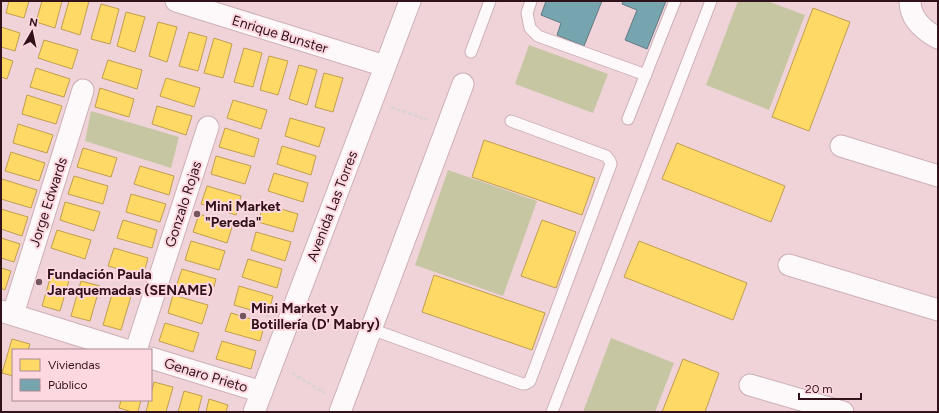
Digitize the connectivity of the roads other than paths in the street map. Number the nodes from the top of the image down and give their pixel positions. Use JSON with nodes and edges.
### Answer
{"nodes":[{"id":1,"x":176,"y":1,"type":"edge"},
{"id":2,"x":410,"y":1,"type":"edge"},
{"id":3,"x":490,"y":1,"type":"edge"},
{"id":4,"x":531,"y":1,"type":"edge"},
{"id":5,"x":676,"y":1,"type":"edge"},
{"id":6,"x":711,"y":1,"type":"edge"},
{"id":7,"x":910,"y":1,"type":"edge"},
{"id":8,"x":215,"y":7,"type":"edge"},
{"id":9,"x":938,"y":38,"type":"edge"},
{"id":10,"x":471,"y":52,"type":"dead end"},
{"id":11,"x":385,"y":66,"type":"junction"},
{"id":12,"x":646,"y":75,"type":"junction"},
{"id":13,"x":463,"y":84,"type":"dead end"},
{"id":14,"x":83,"y":90,"type":"dead end"},
{"id":15,"x":628,"y":119,"type":"dead end"},
{"id":16,"x":511,"y":122,"type":"dead end"},
{"id":17,"x":208,"y":127,"type":"dead end"},
{"id":18,"x":841,"y":146,"type":"dead end"},
{"id":19,"x":938,"y":176,"type":"edge"},
{"id":20,"x":789,"y":265,"type":"dead end"},
{"id":21,"x":938,"y":310,"type":"edge"},
{"id":22,"x":7,"y":312,"type":"edge"},
{"id":23,"x":371,"y":329,"type":"junction"},
{"id":24,"x":123,"y":349,"type":"edge"},
{"id":25,"x":136,"y":349,"type":"edge"},
{"id":26,"x":152,"y":358,"type":"edge"},
{"id":27,"x":750,"y":385,"type":"dead end"},
{"id":28,"x":262,"y":392,"type":"junction"},
{"id":29,"x":342,"y":406,"type":"edge"},
{"id":30,"x":254,"y":412,"type":"edge"},
{"id":31,"x":552,"y":412,"type":"edge"},
{"id":32,"x":843,"y":412,"type":"edge"}],
"edges":[{"from":1,"to":8,"type":"street","name":"Enrique Bunster"},
{"from":2,"to":11,"type":"street","name":"Avenida Las Torres"},
{"from":3,"to":10,"type":"lane"},
{"from":4,"to":12,"type":"lane"},
{"from":5,"to":12,"type":"lane"},
{"from":6,"to":31,"type":"lane"},
{"from":7,"to":9,"type":"street"},
{"from":8,"to":11,"type":"street","name":"Enrique Bunster"},
{"from":11,"to":28,"type":"street","name":"Avenida Las Torres"},
{"from":12,"to":15,"type":"lane"},
{"from":13,"to":23,"type":"street"},
{"from":14,"to":22,"type":"street","name":"Jorge Edwards"},
{"from":16,"to":23,"type":"lane"},
{"from":17,"to":25,"type":"street","name":"Gonzalo Rojas"},
{"from":18,"to":19,"type":"street"},
{"from":20,"to":21,"type":"street"},
{"from":22,"to":24,"type":"street"},
{"from":23,"to":29,"type":"street"},
{"from":26,"to":28,"type":"street","name":"Genaro Prieto"},
{"from":27,"to":32,"type":"street"},
{"from":28,"to":30,"type":"street","name":"Avenida Las Torres"}]}
